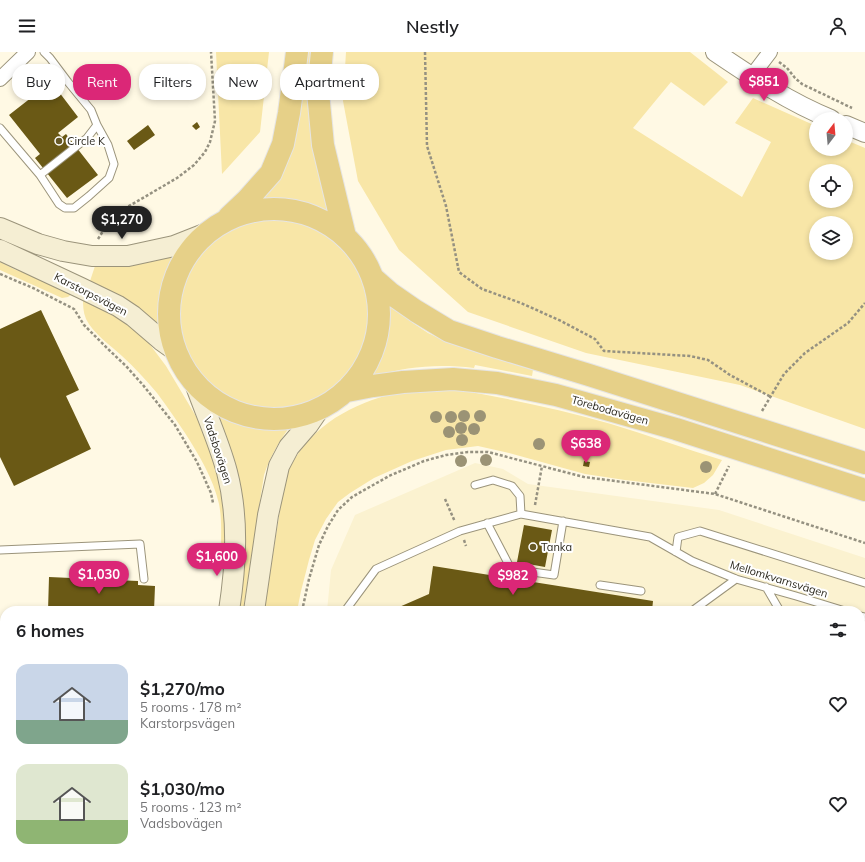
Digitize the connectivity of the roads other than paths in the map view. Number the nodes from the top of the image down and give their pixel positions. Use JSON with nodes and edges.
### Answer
{"nodes":[{"id":1,"x":28,"y":52,"type":"edge"},
{"id":2,"x":44,"y":52,"type":"edge"},
{"id":3,"x":297,"y":52,"type":"edge"},
{"id":4,"x":322,"y":52,"type":"edge"},
{"id":5,"x":715,"y":52,"type":"edge"},
{"id":6,"x":769,"y":53,"type":"edge"},
{"id":7,"x":751,"y":77,"type":"junction"},
{"id":8,"x":0,"y":79,"type":"edge"},
{"id":9,"x":816,"y":112,"type":"edge"},
{"id":10,"x":97,"y":125,"type":"junction"},
{"id":11,"x":0,"y":128,"type":"edge"},
{"id":12,"x":853,"y":128,"type":"edge"},
{"id":13,"x":865,"y":133,"type":"edge"},
{"id":14,"x":40,"y":175,"type":"junction"},
{"id":15,"x":227,"y":220,"type":"junction"},
{"id":16,"x":0,"y":228,"type":"edge"},
{"id":17,"x":207,"y":233,"type":"junction"},
{"id":18,"x":346,"y":236,"type":"junction"},
{"id":19,"x":0,"y":250,"type":"edge"},
{"id":20,"x":374,"y":279,"type":"junction"},
{"id":21,"x":175,"y":350,"type":"junction"},
{"id":22,"x":196,"y":386,"type":"junction"},
{"id":23,"x":347,"y":391,"type":"junction"},
{"id":24,"x":319,"y":409,"type":"junction"},
{"id":25,"x":865,"y":462,"type":"edge"},
{"id":26,"x":475,"y":485,"type":"dead end"},
{"id":27,"x":865,"y":490,"type":"edge"},
{"id":28,"x":521,"y":514,"type":"junction"},
{"id":29,"x":563,"y":522,"type":"junction"},
{"id":30,"x":487,"y":523,"type":"junction"},
{"id":31,"x":0,"y":550,"type":"edge"},
{"id":32,"x":676,"y":552,"type":"junction"},
{"id":33,"x":144,"y":579,"type":"dead end"},
{"id":34,"x":736,"y":579,"type":"junction"},
{"id":35,"x":865,"y":583,"type":"edge"},
{"id":36,"x":600,"y":585,"type":"dead end"},
{"id":37,"x":766,"y":587,"type":"junction"},
{"id":38,"x":641,"y":591,"type":"dead end"},
{"id":39,"x":230,"y":606,"type":"edge"},
{"id":40,"x":255,"y":606,"type":"edge"},
{"id":41,"x":349,"y":606,"type":"edge"},
{"id":42,"x":699,"y":606,"type":"edge"},
{"id":43,"x":777,"y":606,"type":"edge"},
{"id":44,"x":829,"y":606,"type":"edge"}],
"edges":[{"from":1,"to":8,"type":"street"},
{"from":2,"to":10,"type":"lane"},
{"from":3,"to":15,"type":"highway"},
{"from":4,"to":18,"type":"highway"},
{"from":5,"to":7,"type":"street"},
{"from":6,"to":7,"type":"street"},
{"from":7,"to":9,"type":"street"},
{"from":10,"to":14,"type":"lane"},
{"from":10,"to":14,"type":"lane"},
{"from":11,"to":14,"type":"lane"},
{"from":12,"to":13,"type":"street"},
{"from":15,"to":17,"type":"highway"},
{"from":15,"to":18,"type":"highway"},
{"from":16,"to":17,"type":"main road"},
{"from":17,"to":21,"type":"highway"},
{"from":18,"to":20,"type":"highway"},
{"from":19,"to":21,"type":"main road","name":"Karstorpsvägen"},
{"from":20,"to":23,"type":"highway"},
{"from":20,"to":25,"type":"highway"},
{"from":21,"to":22,"type":"highway"},
{"from":22,"to":24,"type":"highway"},
{"from":22,"to":39,"type":"main road","name":"Vadsbovägen"},
{"from":23,"to":24,"type":"highway"},
{"from":23,"to":27,"type":"highway","name":"Törebodavägen"},
{"from":24,"to":40,"type":"main road"},
{"from":26,"to":28,"type":"lane"},
{"from":28,"to":29,"type":"lane","name":"Mellomkvarnsvägen"},
{"from":28,"to":30,"type":"lane"},
{"from":29,"to":30,"type":"lane"},
{"from":29,"to":32,"type":"lane","name":"Mellomkvarnsvägen"},
{"from":30,"to":41,"type":"lane"},
{"from":31,"to":33,"type":"lane"},
{"from":32,"to":34,"type":"lane","name":"Mellomkvarnsvägen"},
{"from":32,"to":35,"type":"lane"},
{"from":34,"to":37,"type":"lane","name":"Mellomkvarnsvägen"},
{"from":34,"to":42,"type":"lane"},
{"from":36,"to":38,"type":"lane"},
{"from":37,"to":43,"type":"lane"},
{"from":37,"to":44,"type":"lane","name":"Mellomkvarnsvägen"}]}
